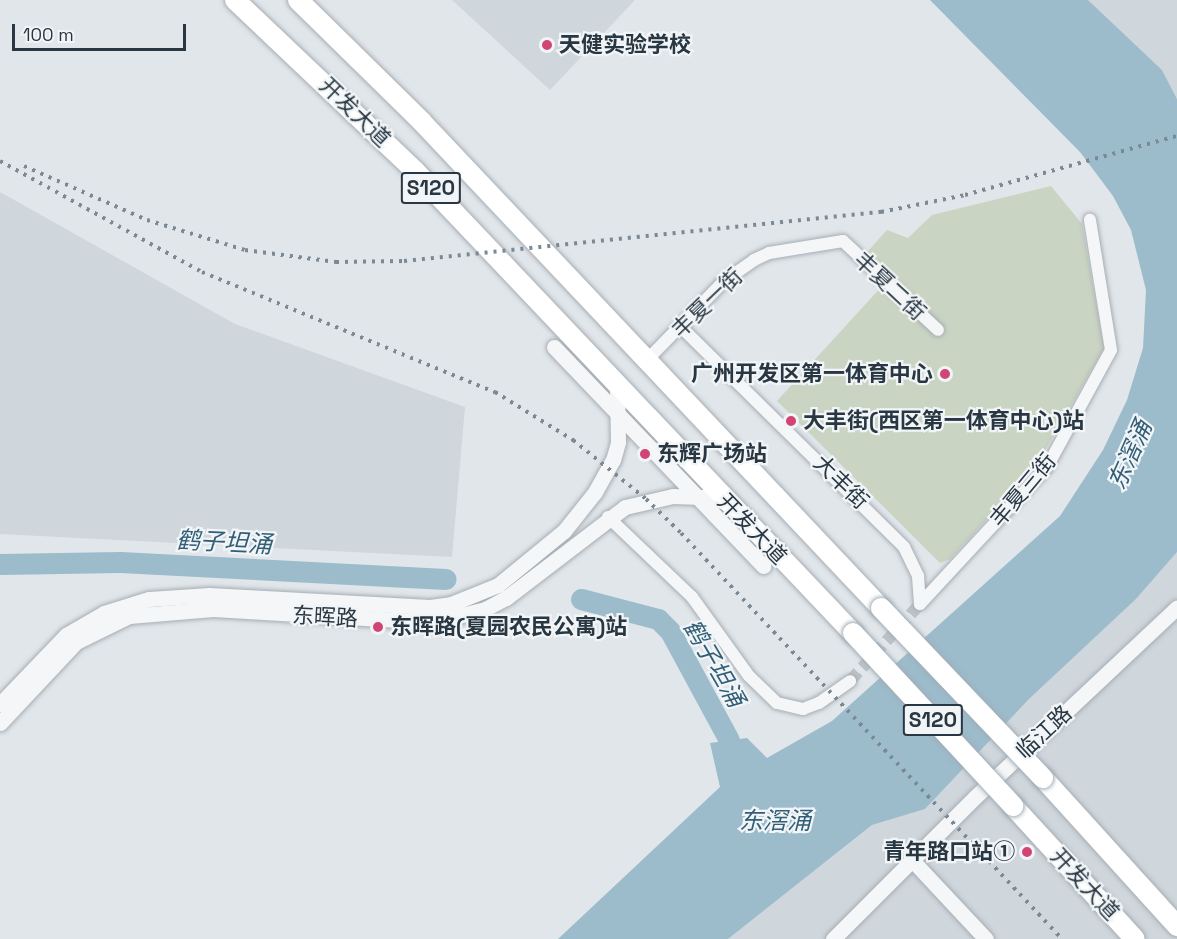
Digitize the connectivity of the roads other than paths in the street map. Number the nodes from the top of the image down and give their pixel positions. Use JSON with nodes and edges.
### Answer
{"nodes":[{"id":1,"x":234,"y":0,"type":"edge"},
{"id":2,"x":298,"y":0,"type":"edge"},
{"id":3,"x":1090,"y":220,"type":"dead end"},
{"id":4,"x":843,"y":241,"type":"joint"},
{"id":5,"x":681,"y":327,"type":"junction"},
{"id":6,"x":938,"y":330,"type":"dead end"},
{"id":7,"x":554,"y":347,"type":"dead end"},
{"id":8,"x":647,"y":360,"type":"junction"},
{"id":9,"x":617,"y":386,"type":"junction"},
{"id":10,"x":620,"y":417,"type":"junction"},
{"id":11,"x":697,"y":496,"type":"junction"},
{"id":12,"x":725,"y":502,"type":"junction"},
{"id":13,"x":608,"y":517,"type":"junction"},
{"id":14,"x":763,"y":566,"type":"dead end"},
{"id":15,"x":920,"y":604,"type":"joint"},
{"id":16,"x":1177,"y":607,"type":"edge"},
{"id":17,"x":850,"y":681,"type":"tunnel mouth"},
{"id":18,"x":0,"y":704,"type":"edge"},
{"id":19,"x":0,"y":723,"type":"edge"},
{"id":20,"x":912,"y":860,"type":"junction"},
{"id":21,"x":1177,"y":926,"type":"edge"},
{"id":22,"x":833,"y":939,"type":"edge"},
{"id":23,"x":986,"y":939,"type":"edge"},
{"id":24,"x":1135,"y":939,"type":"edge"}],
"edges":[{"from":1,"to":9,"type":"main road","name":"开发大道","number":"S120"},
{"from":2,"to":8,"type":"main road","name":"开发大道","number":"S120"},
{"from":3,"to":15,"type":"street","name":"丰夏三街"},
{"from":4,"to":5,"type":"street","name":"丰夏一街"},
{"from":4,"to":6,"type":"street","name":"丰夏二街"},
{"from":5,"to":8,"type":"street","name":"丰夏一街"},
{"from":5,"to":15,"type":"street","name":"大丰街"},
{"from":7,"to":10,"type":"street"},
{"from":8,"to":21,"type":"main road","name":"开发大道","number":"S120","bridge":true},
{"from":9,"to":10,"type":"street","name":"东晖路"},
{"from":9,"to":12,"type":"main road","name":"开发大道","number":"S120"},
{"from":10,"to":11,"type":"street"},
{"from":10,"to":18,"type":"street","name":"东晖路"},
{"from":11,"to":12,"type":"street","name":"东晖路"},
{"from":11,"to":13,"type":"street","name":"东晖路"},
{"from":11,"to":14,"type":"street"},
{"from":12,"to":24,"type":"main road","name":"开发大道","number":"S120","bridge":true},
{"from":13,"to":17,"type":"street"},
{"from":13,"to":19,"type":"street","name":"东晖路"},
{"from":16,"to":20,"type":"street","name":"临江路"},
{"from":20,"to":22,"type":"street","name":"临江路"},
{"from":20,"to":23,"type":"street"}]}
